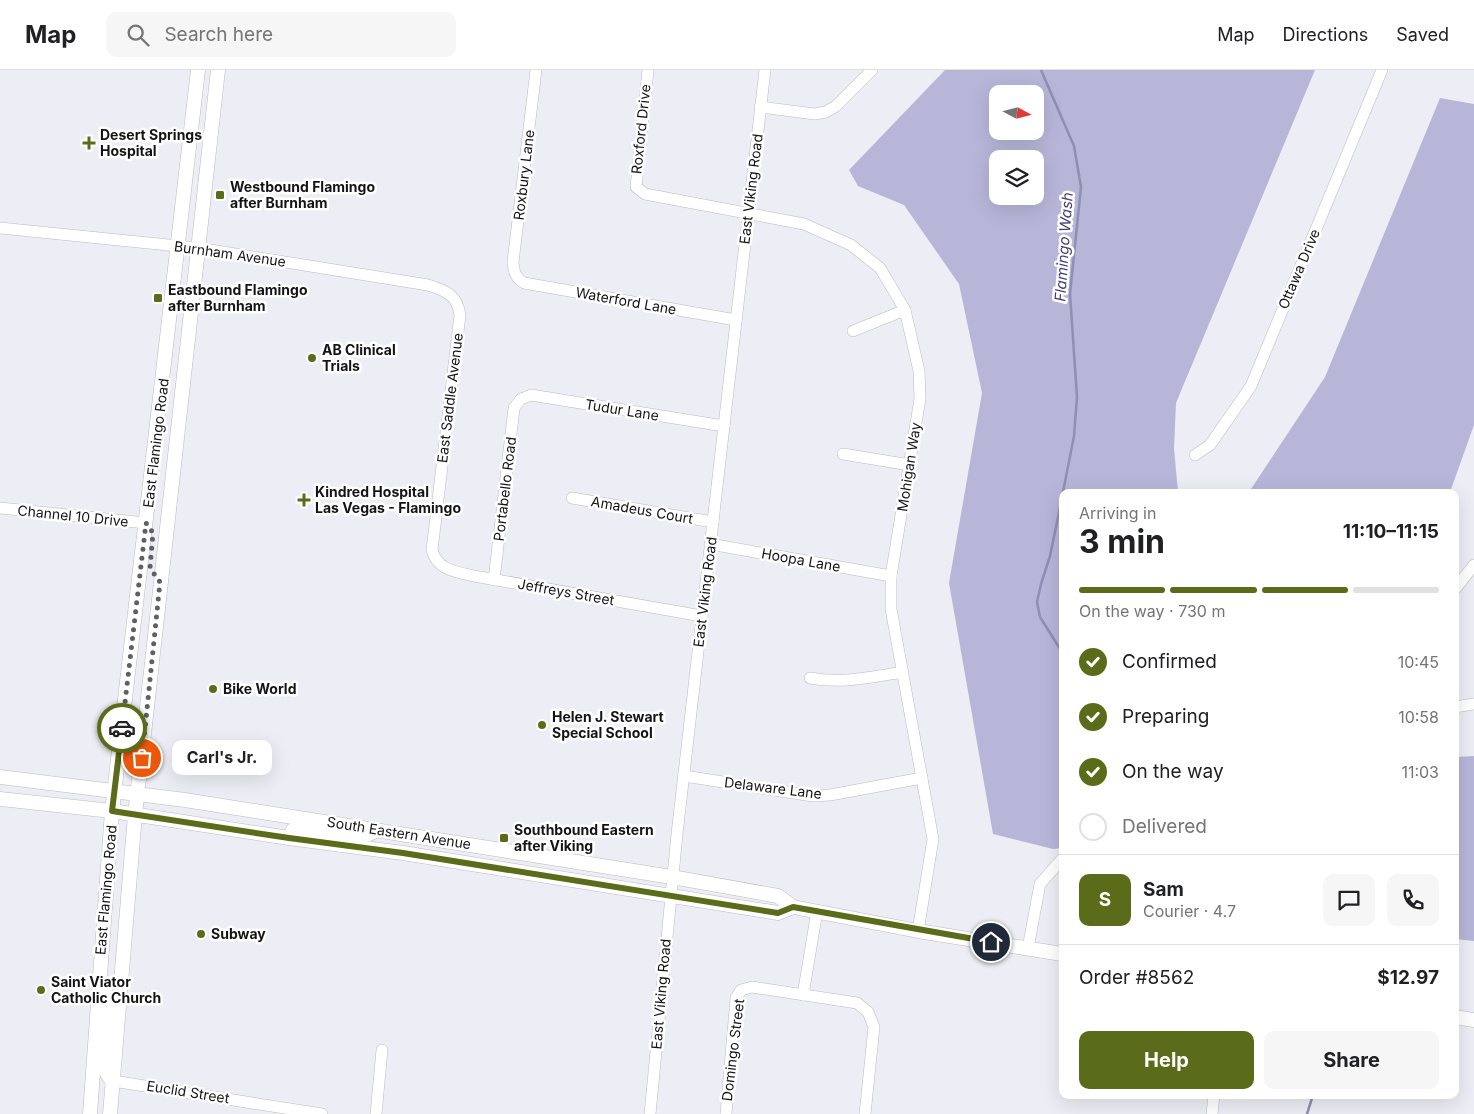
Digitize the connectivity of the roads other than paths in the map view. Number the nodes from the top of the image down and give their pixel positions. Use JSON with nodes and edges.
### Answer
{"nodes":[{"id":1,"x":198,"y":70,"type":"edge"},
{"id":2,"x":218,"y":70,"type":"edge"},
{"id":3,"x":536,"y":70,"type":"edge"},
{"id":4,"x":648,"y":70,"type":"edge"},
{"id":5,"x":764,"y":70,"type":"edge"},
{"id":6,"x":872,"y":70,"type":"edge"},
{"id":7,"x":1382,"y":70,"type":"edge"},
{"id":8,"x":760,"y":107,"type":"junction"},
{"id":9,"x":636,"y":187,"type":"joint"},
{"id":10,"x":748,"y":215,"type":"junction"},
{"id":11,"x":0,"y":228,"type":"edge"},
{"id":12,"x":178,"y":246,"type":"junction"},
{"id":13,"x":198,"y":248,"type":"junction"},
{"id":14,"x":518,"y":279,"type":"joint"},
{"id":15,"x":455,"y":297,"type":"joint"},
{"id":16,"x":905,"y":310,"type":"junction"},
{"id":17,"x":736,"y":320,"type":"junction"},
{"id":18,"x":853,"y":331,"type":"dead end"},
{"id":19,"x":520,"y":399,"type":"joint"},
{"id":20,"x":724,"y":426,"type":"junction"},
{"id":21,"x":155,"y":454,"type":"junction"},
{"id":22,"x":843,"y":454,"type":"dead end"},
{"id":23,"x":1195,"y":455,"type":"dead end"},
{"id":24,"x":910,"y":465,"type":"junction"},
{"id":25,"x":572,"y":498,"type":"dead end"},
{"id":26,"x":0,"y":508,"type":"edge"},
{"id":27,"x":713,"y":522,"type":"junction"},
{"id":28,"x":146,"y":523,"type":"junction"},
{"id":29,"x":166,"y":526,"type":"junction"},
{"id":30,"x":710,"y":544,"type":"junction"},
{"id":31,"x":434,"y":560,"type":"joint"},
{"id":32,"x":1474,"y":566,"type":"edge"},
{"id":33,"x":891,"y":576,"type":"junction"},
{"id":34,"x":494,"y":580,"type":"junction"},
{"id":35,"x":160,"y":582,"type":"junction"},
{"id":36,"x":1459,"y":584,"type":"edge"},
{"id":37,"x":702,"y":616,"type":"junction"},
{"id":38,"x":903,"y":672,"type":"junction"},
{"id":39,"x":810,"y":678,"type":"dead end"},
{"id":40,"x":1474,"y":704,"type":"edge"},
{"id":41,"x":1459,"y":706,"type":"edge"},
{"id":42,"x":0,"y":776,"type":"edge"},
{"id":43,"x":684,"y":776,"type":"junction"},
{"id":44,"x":922,"y":778,"type":"junction"},
{"id":45,"x":114,"y":790,"type":"junction"},
{"id":46,"x":138,"y":793,"type":"junction"},
{"id":47,"x":0,"y":799,"type":"edge"},
{"id":48,"x":112,"y":811,"type":"junction"},
{"id":49,"x":135,"y":814,"type":"junction"},
{"id":50,"x":350,"y":826,"type":"junction"},
{"id":51,"x":377,"y":829,"type":"junction"},
{"id":52,"x":289,"y":838,"type":"junction"},
{"id":53,"x":310,"y":841,"type":"junction"},
{"id":54,"x":1059,"y":862,"type":"edge"},
{"id":55,"x":672,"y":877,"type":"junction"},
{"id":56,"x":670,"y":896,"type":"junction"},
{"id":57,"x":793,"y":907,"type":"junction"},
{"id":58,"x":817,"y":911,"type":"junction"},
{"id":59,"x":918,"y":931,"type":"junction"},
{"id":60,"x":1028,"y":948,"type":"junction"},
{"id":61,"x":1059,"y":953,"type":"edge"},
{"id":62,"x":99,"y":979,"type":"junction"},
{"id":63,"x":804,"y":995,"type":"junction"},
{"id":64,"x":1459,"y":1018,"type":"edge"},
{"id":65,"x":1474,"y":1020,"type":"edge"},
{"id":66,"x":382,"y":1050,"type":"dead end"},
{"id":67,"x":93,"y":1064,"type":"junction"},
{"id":68,"x":113,"y":1081,"type":"junction"},
{"id":69,"x":1214,"y":1099,"type":"edge"},
{"id":70,"x":90,"y":1114,"type":"edge"},
{"id":71,"x":99,"y":1114,"type":"edge"},
{"id":72,"x":110,"y":1114,"type":"edge"},
{"id":73,"x":322,"y":1114,"type":"edge"},
{"id":74,"x":376,"y":1114,"type":"edge"},
{"id":75,"x":650,"y":1114,"type":"edge"},
{"id":76,"x":726,"y":1114,"type":"edge"},
{"id":77,"x":865,"y":1114,"type":"edge"},
{"id":78,"x":1212,"y":1114,"type":"edge"}],
"edges":[{"from":1,"to":12,"type":"main road","name":"East Flamingo Road"},
{"from":2,"to":13,"type":"main road","name":"East Flamingo Road"},
{"from":3,"to":14,"type":"street","name":"Roxbury Lane"},
{"from":4,"to":9,"type":"street","name":"Roxford Drive"},
{"from":5,"to":8,"type":"street","name":"East Viking Road"},
{"from":6,"to":8,"type":"street"},
{"from":7,"to":23,"type":"street","name":"Ottawa Drive"},
{"from":8,"to":10,"type":"street","name":"East Viking Road"},
{"from":9,"to":10,"type":"street","name":"Mohigan Way"},
{"from":10,"to":16,"type":"street","name":"Mohigan Way"},
{"from":10,"to":17,"type":"street","name":"East Viking Road"},
{"from":11,"to":12,"type":"street","name":"Burnham Avenue"},
{"from":12,"to":13,"type":"street","name":"Burnham Avenue"},
{"from":12,"to":21,"type":"main road","name":"East Flamingo Road"},
{"from":13,"to":15,"type":"street","name":"Burnham Avenue"},
{"from":13,"to":29,"type":"main road","name":"East Flamingo Road"},
{"from":14,"to":17,"type":"street","name":"Waterford Lane"},
{"from":15,"to":31,"type":"street","name":"East Saddle Avenue"},
{"from":16,"to":18,"type":"street"},
{"from":16,"to":24,"type":"street","name":"Mohigan Way"},
{"from":17,"to":20,"type":"street","name":"East Viking Road"},
{"from":19,"to":20,"type":"street","name":"Tudur Lane"},
{"from":19,"to":34,"type":"street","name":"Portabello Road"},
{"from":20,"to":27,"type":"street","name":"East Viking Road"},
{"from":21,"to":28,"type":"main road","name":"East Flamingo Road"},
{"from":21,"to":29,"type":"main road"},
{"from":22,"to":24,"type":"street"},
{"from":24,"to":33,"type":"street","name":"Mohigan Way"},
{"from":25,"to":27,"type":"street","name":"Amadeus Court"},
{"from":26,"to":28,"type":"street","name":"Channel 10 Drive"},
{"from":27,"to":30,"type":"street","name":"East Viking Road"},
{"from":28,"to":35,"type":"main road"},
{"from":28,"to":45,"type":"main road","name":"East Flamingo Road"},
{"from":29,"to":35,"type":"main road","name":"East Flamingo Road"},
{"from":30,"to":33,"type":"street","name":"Hoopa Lane"},
{"from":30,"to":37,"type":"street","name":"East Viking Road"},
{"from":31,"to":34,"type":"street","name":"Jeffreys Street"},
{"from":32,"to":36,"type":"street"},
{"from":33,"to":38,"type":"street","name":"Mohigan Way"},
{"from":34,"to":37,"type":"street","name":"Jeffreys Street"},
{"from":35,"to":46,"type":"main road","name":"East Flamingo Road"},
{"from":37,"to":43,"type":"street","name":"East Viking Road"},
{"from":38,"to":39,"type":"street"},
{"from":38,"to":44,"type":"street","name":"Mohigan Way"},
{"from":40,"to":41,"type":"street"},
{"from":42,"to":45,"type":"main road","name":"South Eastern Avenue"},
{"from":43,"to":44,"type":"street","name":"Delaware Lane"},
{"from":43,"to":55,"type":"street","name":"East Viking Road"},
{"from":44,"to":59,"type":"street","name":"Mohigan Way"},
{"from":45,"to":46,"type":"main road","name":"South Eastern Avenue"},
{"from":45,"to":48,"type":"main road","name":"East Flamingo Road"},
{"from":46,"to":49,"type":"main road","name":"East Flamingo Road"},
{"from":46,"to":50,"type":"main road","name":"South Eastern Avenue"},
{"from":47,"to":48,"type":"main road","name":"South Eastern Avenue"},
{"from":48,"to":49,"type":"main road","name":"South Eastern Avenue"},
{"from":48,"to":62,"type":"main road","name":"East Flamingo Road"},
{"from":49,"to":52,"type":"main road","name":"South Eastern Avenue"},
{"from":49,"to":68,"type":"main road","name":"East Flamingo Road"},
{"from":50,"to":51,"type":"main road","name":"South Eastern Avenue"},
{"from":50,"to":52,"type":"main road"},
{"from":51,"to":53,"type":"main road"},
{"from":51,"to":55,"type":"main road","name":"South Eastern Avenue"},
{"from":52,"to":53,"type":"main road","name":"South Eastern Avenue"},
{"from":53,"to":56,"type":"main road","name":"South Eastern Avenue"},
{"from":54,"to":60,"type":"street"},
{"from":55,"to":56,"type":"street","name":"East Viking Road"},
{"from":55,"to":57,"type":"main road","name":"South Eastern Avenue"},
{"from":56,"to":57,"type":"main road","name":"South Eastern Avenue"},
{"from":56,"to":75,"type":"street","name":"East Viking Road"},
{"from":57,"to":58,"type":"main road","name":"South Eastern Avenue"},
{"from":58,"to":59,"type":"main road","name":"South Eastern Avenue"},
{"from":58,"to":63,"type":"street"},
{"from":59,"to":60,"type":"main road","name":"South Eastern Avenue"},
{"from":60,"to":61,"type":"main road","name":"South Eastern Avenue"},
{"from":62,"to":67,"type":"main road","name":"East Flamingo Road"},
{"from":62,"to":68,"type":"main road"},
{"from":63,"to":76,"type":"street","name":"Domingo Street"},
{"from":63,"to":77,"type":"street","name":"Domingo Street"},
{"from":64,"to":65,"type":"main road"},
{"from":66,"to":74,"type":"street"},
{"from":67,"to":70,"type":"main road","name":"East Flamingo Road"},
{"from":67,"to":71,"type":"main road"},
{"from":68,"to":72,"type":"main road","name":"East Flamingo Road"},
{"from":68,"to":73,"type":"street","name":"Euclid Street"},
{"from":69,"to":78,"type":"street"}]}
